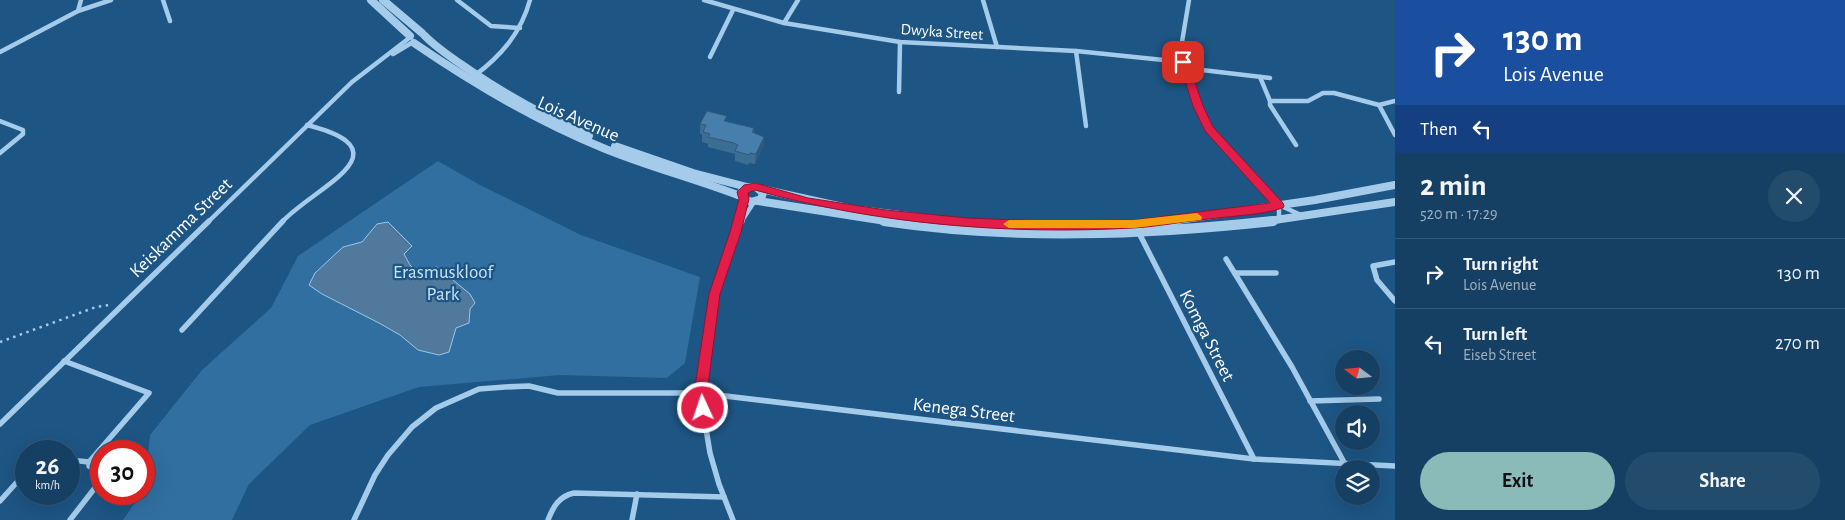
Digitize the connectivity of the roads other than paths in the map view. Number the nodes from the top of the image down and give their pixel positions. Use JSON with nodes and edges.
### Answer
{"nodes":[{"id":1,"x":81,"y":0,"type":"edge"},
{"id":2,"x":111,"y":0,"type":"edge"},
{"id":3,"x":163,"y":0,"type":"edge"},
{"id":4,"x":371,"y":0,"type":"edge"},
{"id":5,"x":383,"y":0,"type":"edge"},
{"id":6,"x":457,"y":0,"type":"edge"},
{"id":7,"x":530,"y":0,"type":"edge"},
{"id":8,"x":704,"y":0,"type":"edge"},
{"id":9,"x":798,"y":0,"type":"edge"},
{"id":10,"x":983,"y":0,"type":"edge"},
{"id":11,"x":1189,"y":0,"type":"edge"},
{"id":12,"x":734,"y":10,"type":"junction"},
{"id":13,"x":78,"y":11,"type":"junction"},
{"id":14,"x":170,"y":21,"type":"dead end"},
{"id":15,"x":784,"y":23,"type":"junction"},
{"id":16,"x":520,"y":28,"type":"junction"},
{"id":17,"x":424,"y":35,"type":"junction"},
{"id":18,"x":411,"y":40,"type":"junction"},
{"id":19,"x":900,"y":42,"type":"junction"},
{"id":20,"x":997,"y":47,"type":"junction"},
{"id":21,"x":1076,"y":51,"type":"junction"},
{"id":22,"x":0,"y":52,"type":"edge"},
{"id":23,"x":710,"y":56,"type":"dead end"},
{"id":24,"x":1183,"y":62,"type":"junction"},
{"id":25,"x":1185,"y":68,"type":"junction"},
{"id":26,"x":476,"y":75,"type":"junction"},
{"id":27,"x":1260,"y":77,"type":"junction"},
{"id":28,"x":1270,"y":78,"type":"dead end"},
{"id":29,"x":469,"y":80,"type":"junction"},
{"id":30,"x":899,"y":92,"type":"dead end"},
{"id":31,"x":1270,"y":100,"type":"junction"},
{"id":32,"x":1395,"y":101,"type":"edge"},
{"id":33,"x":1379,"y":105,"type":"junction"},
{"id":34,"x":0,"y":121,"type":"edge"},
{"id":35,"x":307,"y":125,"type":"junction"},
{"id":36,"x":1086,"y":126,"type":"dead end"},
{"id":37,"x":1395,"y":135,"type":"edge"},
{"id":38,"x":1296,"y":145,"type":"dead end"},
{"id":39,"x":0,"y":153,"type":"edge"},
{"id":40,"x":1395,"y":185,"type":"edge"},
{"id":41,"x":747,"y":187,"type":"junction"},
{"id":42,"x":761,"y":190,"type":"junction"},
{"id":43,"x":743,"y":198,"type":"junction"},
{"id":44,"x":756,"y":202,"type":"junction"},
{"id":45,"x":1395,"y":202,"type":"edge"},
{"id":46,"x":1279,"y":206,"type":"junction"},
{"id":47,"x":1306,"y":217,"type":"junction"},
{"id":48,"x":1279,"y":221,"type":"junction"},
{"id":49,"x":1134,"y":224,"type":"junction"},
{"id":50,"x":735,"y":232,"type":"junction"},
{"id":51,"x":1139,"y":233,"type":"junction"},
{"id":52,"x":1226,"y":259,"type":"dead end"},
{"id":53,"x":1395,"y":262,"type":"edge"},
{"id":54,"x":1234,"y":272,"type":"junction"},
{"id":55,"x":1276,"y":273,"type":"dead end"},
{"id":56,"x":1395,"y":301,"type":"edge"},
{"id":57,"x":182,"y":330,"type":"dead end"},
{"id":58,"x":64,"y":361,"type":"junction"},
{"id":59,"x":700,"y":393,"type":"junction"},
{"id":60,"x":1378,"y":399,"type":"dead end"},
{"id":61,"x":1310,"y":401,"type":"junction"},
{"id":62,"x":0,"y":424,"type":"edge"},
{"id":63,"x":1254,"y":459,"type":"junction"},
{"id":64,"x":1343,"y":460,"type":"edge"},
{"id":65,"x":80,"y":461,"type":"edge"},
{"id":66,"x":89,"y":462,"type":"junction"},
{"id":67,"x":1335,"y":463,"type":"edge"},
{"id":68,"x":1380,"y":465,"type":"edge"},
{"id":69,"x":1395,"y":466,"type":"edge"},
{"id":70,"x":90,"y":467,"type":"edge"},
{"id":71,"x":15,"y":484,"type":"edge"},
{"id":72,"x":90,"y":494,"type":"edge"},
{"id":73,"x":637,"y":494,"type":"junction"},
{"id":74,"x":724,"y":497,"type":"junction"},
{"id":75,"x":0,"y":501,"type":"edge"},
{"id":76,"x":70,"y":520,"type":"edge"},
{"id":77,"x":354,"y":520,"type":"edge"},
{"id":78,"x":548,"y":520,"type":"edge"},
{"id":79,"x":632,"y":520,"type":"edge"},
{"id":80,"x":733,"y":520,"type":"edge"}],
"edges":[{"from":1,"to":13,"type":"street"},
{"from":2,"to":13,"type":"street"},
{"from":3,"to":14,"type":"street"},
{"from":4,"to":18,"type":"street","name":"Lois Avenue"},
{"from":5,"to":17,"type":"street","name":"Lois Avenue"},
{"from":6,"to":16,"type":"street"},
{"from":7,"to":16,"type":"street"},
{"from":8,"to":12,"type":"street","name":"Dwyka Street"},
{"from":9,"to":15,"type":"street"},
{"from":10,"to":20,"type":"street"},
{"from":11,"to":24,"type":"street"},
{"from":12,"to":15,"type":"street","name":"Dwyka Street"},
{"from":12,"to":23,"type":"street"},
{"from":13,"to":22,"type":"street"},
{"from":15,"to":19,"type":"street","name":"Dwyka Street"},
{"from":16,"to":26,"type":"street"},
{"from":17,"to":18,"type":"street"},
{"from":17,"to":26,"type":"street","name":"Lois Avenue"},
{"from":18,"to":29,"type":"street","name":"Lois Avenue"},
{"from":18,"to":35,"type":"street","name":"Keiskamma Street"},
{"from":19,"to":20,"type":"street","name":"Dwyka Street"},
{"from":19,"to":30,"type":"street"},
{"from":20,"to":21,"type":"street","name":"Dwyka Street"},
{"from":21,"to":24,"type":"street","name":"Dwyka Street"},
{"from":21,"to":36,"type":"street"},
{"from":24,"to":25,"type":"street"},
{"from":25,"to":27,"type":"street"},
{"from":25,"to":46,"type":"street"},
{"from":26,"to":29,"type":"street"},
{"from":26,"to":41,"type":"street","name":"Lois Avenue"},
{"from":27,"to":28,"type":"street"},
{"from":27,"to":31,"type":"street"},
{"from":29,"to":43,"type":"street","name":"Lois Avenue"},
{"from":31,"to":33,"type":"street"},
{"from":31,"to":38,"type":"street"},
{"from":32,"to":33,"type":"street"},
{"from":33,"to":37,"type":"street"},
{"from":34,"to":39,"type":"street"},
{"from":35,"to":57,"type":"street"},
{"from":35,"to":58,"type":"street","name":"Keiskamma Street"},
{"from":40,"to":46,"type":"street","name":"Lois Avenue"},
{"from":41,"to":42,"type":"street","name":"Lois Avenue"},
{"from":41,"to":43,"type":"street"},
{"from":42,"to":44,"type":"street"},
{"from":42,"to":49,"type":"street","name":"Lois Avenue"},
{"from":43,"to":44,"type":"street","name":"Lois Avenue"},
{"from":43,"to":50,"type":"street"},
{"from":44,"to":50,"type":"street"},
{"from":44,"to":51,"type":"street","name":"Lois Avenue"},
{"from":45,"to":47,"type":"street","name":"Lois Avenue"},
{"from":46,"to":47,"type":"street"},
{"from":46,"to":48,"type":"street"},
{"from":46,"to":49,"type":"street","name":"Lois Avenue"},
{"from":47,"to":48,"type":"street","name":"Lois Avenue"},
{"from":48,"to":51,"type":"street","name":"Lois Avenue"},
{"from":49,"to":51,"type":"street","name":"Komga Street"},
{"from":50,"to":59,"type":"street"},
{"from":51,"to":63,"type":"street","name":"Komga Street"},
{"from":52,"to":54,"type":"street"},
{"from":53,"to":56,"type":"street"},
{"from":54,"to":55,"type":"street"},
{"from":54,"to":61,"type":"street"},
{"from":58,"to":62,"type":"street","name":"Keiskamma Street"},
{"from":58,"to":66,"type":"street"},
{"from":59,"to":63,"type":"street","name":"Kenega Street"},
{"from":59,"to":74,"type":"street"},
{"from":59,"to":77,"type":"street","name":"Kenega Street"},
{"from":60,"to":61,"type":"street"},
{"from":61,"to":64,"type":"street"},
{"from":63,"to":67,"type":"street","name":"Kenega Street"},
{"from":65,"to":66,"type":"street"},
{"from":66,"to":70,"type":"street"},
{"from":68,"to":69,"type":"street","name":"Kenega Street"},
{"from":71,"to":75,"type":"street"},
{"from":72,"to":76,"type":"street"},
{"from":73,"to":74,"type":"street"},
{"from":73,"to":78,"type":"street"},
{"from":73,"to":79,"type":"street"},
{"from":74,"to":80,"type":"street"}]}
